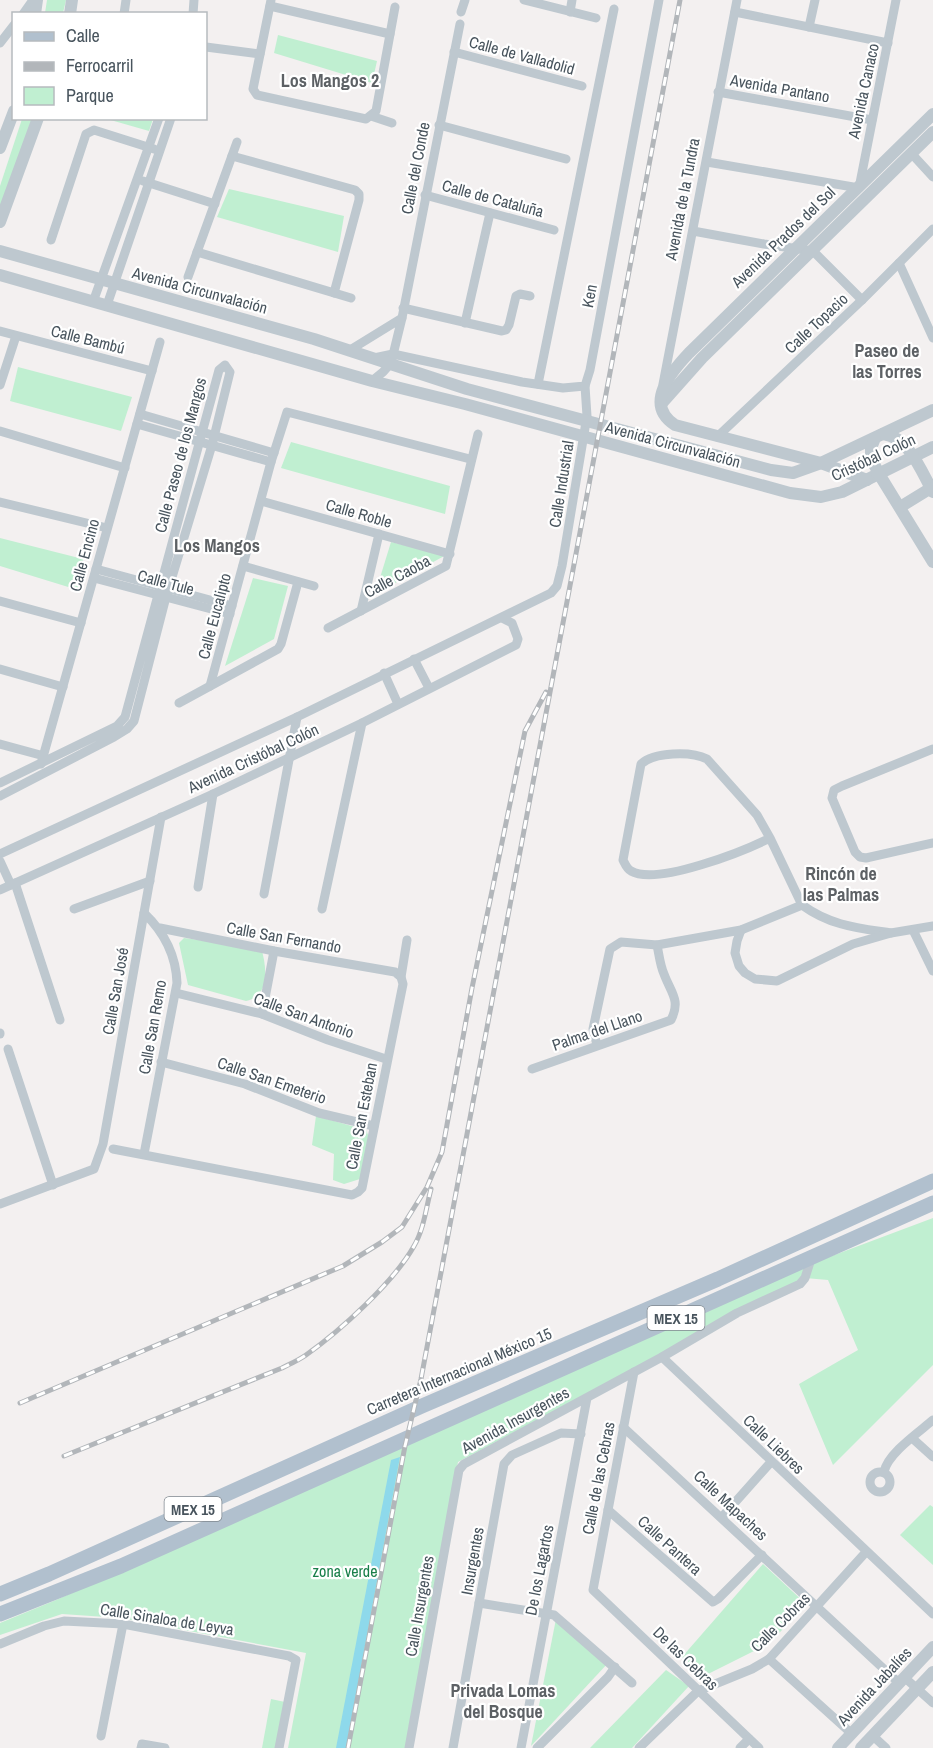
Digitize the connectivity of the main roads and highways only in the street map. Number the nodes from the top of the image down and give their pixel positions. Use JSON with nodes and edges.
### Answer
{"nodes":[{"id":1,"x":933,"y":1181,"type":"edge"},
{"id":2,"x":933,"y":1203,"type":"edge"},
{"id":3,"x":0,"y":1594,"type":"edge"},
{"id":4,"x":0,"y":1614,"type":"edge"}],
"edges":[{"from":1,"to":3,"type":"main road","name":"Carretera Internacional México 15","number":"MEX 15"},
{"from":2,"to":4,"type":"main road","number":"MEX 15"}]}
